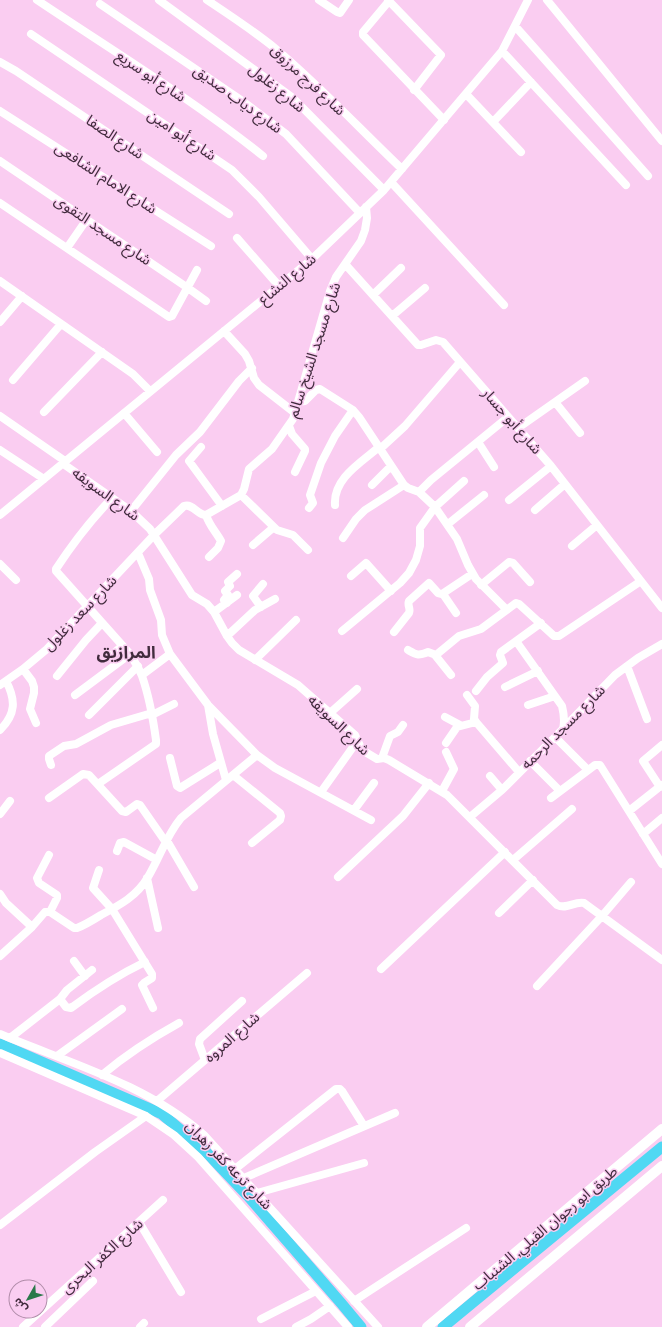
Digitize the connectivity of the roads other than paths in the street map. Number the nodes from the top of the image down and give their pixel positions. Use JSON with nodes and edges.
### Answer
{"nodes":[{"id":1,"x":37,"y":0,"type":"edge"},
{"id":2,"x":159,"y":0,"type":"edge"},
{"id":3,"x":207,"y":0,"type":"edge"},
{"id":4,"x":318,"y":0,"type":"edge"},
{"id":5,"x":349,"y":0,"type":"edge"},
{"id":6,"x":528,"y":0,"type":"edge"},
{"id":7,"x":547,"y":0,"type":"edge"},
{"id":8,"x":389,"y":1,"type":"edge"},
{"id":9,"x":100,"y":4,"type":"dead end"},
{"id":10,"x":515,"y":26,"type":"junction"},
{"id":11,"x":31,"y":34,"type":"dead end"},
{"id":12,"x":502,"y":51,"type":"junction"},
{"id":13,"x":0,"y":62,"type":"edge"},
{"id":14,"x":531,"y":82,"type":"junction"},
{"id":15,"x":414,"y":90,"type":"junction"},
{"id":16,"x":466,"y":94,"type":"junction"},
{"id":17,"x":0,"y":111,"type":"edge"},
{"id":18,"x":444,"y":120,"type":"junction"},
{"id":19,"x":493,"y":122,"type":"junction"},
{"id":20,"x":662,"y":141,"type":"edge"},
{"id":21,"x":521,"y":152,"type":"dead end"},
{"id":22,"x":263,"y":156,"type":"dead end"},
{"id":23,"x":0,"y":161,"type":"edge"},
{"id":24,"x":402,"y":169,"type":"junction"},
{"id":25,"x":648,"y":176,"type":"dead end"},
{"id":26,"x":391,"y":182,"type":"junction"},
{"id":27,"x":626,"y":185,"type":"dead end"},
{"id":28,"x":384,"y":190,"type":"junction"},
{"id":29,"x":0,"y":203,"type":"edge"},
{"id":30,"x":363,"y":210,"type":"junction"},
{"id":31,"x":229,"y":214,"type":"dead end"},
{"id":32,"x":87,"y":219,"type":"junction"},
{"id":33,"x":237,"y":238,"type":"dead end"},
{"id":34,"x":211,"y":246,"type":"dead end"},
{"id":35,"x":68,"y":248,"type":"junction"},
{"id":36,"x":312,"y":259,"type":"junction"},
{"id":37,"x":345,"y":264,"type":"junction"},
{"id":38,"x":401,"y":268,"type":"dead end"},
{"id":39,"x":197,"y":270,"type":"dead end"},
{"id":40,"x":0,"y":281,"type":"edge"},
{"id":41,"x":279,"y":286,"type":"junction"},
{"id":42,"x":188,"y":288,"type":"junction"},
{"id":43,"x":425,"y":288,"type":"dead end"},
{"id":44,"x":372,"y":295,"type":"junction"},
{"id":45,"x":22,"y":296,"type":"junction"},
{"id":46,"x":206,"y":301,"type":"dead end"},
{"id":47,"x":504,"y":305,"type":"dead end"},
{"id":48,"x":392,"y":316,"type":"junction"},
{"id":49,"x":0,"y":322,"type":"edge"},
{"id":50,"x":61,"y":324,"type":"junction"},
{"id":51,"x":224,"y":331,"type":"junction"},
{"id":52,"x":102,"y":352,"type":"junction"},
{"id":53,"x":460,"y":362,"type":"junction"},
{"id":54,"x":252,"y":368,"type":"junction"},
{"id":55,"x":13,"y":380,"type":"dead end"},
{"id":56,"x":586,"y":381,"type":"dead end"},
{"id":57,"x":150,"y":391,"type":"junction"},
{"id":58,"x":298,"y":402,"type":"junction"},
{"id":59,"x":555,"y":402,"type":"junction"},
{"id":60,"x":353,"y":410,"type":"junction"},
{"id":61,"x":44,"y":412,"type":"dead end"},
{"id":62,"x":124,"y":413,"type":"junction"},
{"id":63,"x":295,"y":413,"type":"junction"},
{"id":64,"x":0,"y":416,"type":"edge"},
{"id":65,"x":508,"y":417,"type":"junction"},
{"id":66,"x":289,"y":426,"type":"junction"},
{"id":67,"x":518,"y":428,"type":"junction"},
{"id":68,"x":580,"y":433,"type":"dead end"},
{"id":69,"x":478,"y":442,"type":"junction"},
{"id":70,"x":201,"y":448,"type":"dead end"},
{"id":71,"x":379,"y":448,"type":"junction"},
{"id":72,"x":0,"y":450,"type":"edge"},
{"id":73,"x":157,"y":452,"type":"dead end"},
{"id":74,"x":64,"y":462,"type":"junction"},
{"id":75,"x":391,"y":466,"type":"junction"},
{"id":76,"x":551,"y":466,"type":"junction"},
{"id":77,"x":494,"y":467,"type":"dead end"},
{"id":78,"x":295,"y":472,"type":"dead end"},
{"id":79,"x":44,"y":479,"type":"junction"},
{"id":80,"x":464,"y":481,"type":"dead end"},
{"id":81,"x":565,"y":484,"type":"junction"},
{"id":82,"x":372,"y":485,"type":"dead end"},
{"id":83,"x":404,"y":485,"type":"junction"},
{"id":84,"x":419,"y":492,"type":"junction"},
{"id":85,"x":241,"y":495,"type":"junction"},
{"id":86,"x":484,"y":495,"type":"dead end"},
{"id":87,"x":112,"y":498,"type":"junction"},
{"id":88,"x":509,"y":500,"type":"dead end"},
{"id":89,"x":335,"y":505,"type":"dead end"},
{"id":90,"x":222,"y":506,"type":"junction"},
{"id":91,"x":435,"y":507,"type":"junction"},
{"id":92,"x":309,"y":508,"type":"dead end"},
{"id":93,"x":535,"y":510,"type":"dead end"},
{"id":94,"x":131,"y":511,"type":"junction"},
{"id":95,"x":0,"y":515,"type":"edge"},
{"id":96,"x":206,"y":515,"type":"junction"},
{"id":97,"x":448,"y":524,"type":"junction"},
{"id":98,"x":597,"y":525,"type":"junction"},
{"id":99,"x":274,"y":527,"type":"junction"},
{"id":100,"x":154,"y":535,"type":"junction"},
{"id":101,"x":343,"y":538,"type":"dead end"},
{"id":102,"x":253,"y":545,"type":"dead end"},
{"id":103,"x":572,"y":546,"type":"dead end"},
{"id":104,"x":308,"y":550,"type":"dead end"},
{"id":105,"x":138,"y":553,"type":"junction"},
{"id":106,"x":209,"y":557,"type":"dead end"},
{"id":107,"x":0,"y":564,"type":"edge"},
{"id":108,"x":237,"y":574,"type":"dead end"},
{"id":109,"x":472,"y":574,"type":"junction"},
{"id":110,"x":351,"y":576,"type":"dead end"},
{"id":111,"x":16,"y":580,"type":"dead end"},
{"id":112,"x":641,"y":581,"type":"junction"},
{"id":113,"x":530,"y":582,"type":"dead end"},
{"id":114,"x":263,"y":584,"type":"dead end"},
{"id":115,"x":481,"y":585,"type":"junction"},
{"id":116,"x":391,"y":591,"type":"junction"},
{"id":117,"x":443,"y":594,"type":"junction"},
{"id":118,"x":237,"y":595,"type":"dead end"},
{"id":119,"x":275,"y":599,"type":"dead end"},
{"id":120,"x":226,"y":603,"type":"junction"},
{"id":121,"x":87,"y":606,"type":"junction"},
{"id":122,"x":261,"y":607,"type":"junction"},
{"id":123,"x":662,"y":608,"type":"edge"},
{"id":124,"x":507,"y":610,"type":"junction"},
{"id":125,"x":214,"y":612,"type":"junction"},
{"id":126,"x":456,"y":613,"type":"dead end"},
{"id":127,"x":296,"y":620,"type":"dead end"},
{"id":128,"x":102,"y":623,"type":"junction"},
{"id":129,"x":540,"y":623,"type":"junction"},
{"id":130,"x":342,"y":631,"type":"dead end"},
{"id":131,"x":394,"y":632,"type":"dead end"},
{"id":132,"x":227,"y":636,"type":"junction"},
{"id":133,"x":516,"y":642,"type":"junction"},
{"id":134,"x":662,"y":644,"type":"edge"},
{"id":135,"x":122,"y":646,"type":"junction"},
{"id":136,"x":408,"y":650,"type":"dead end"},
{"id":137,"x":130,"y":654,"type":"junction"},
{"id":138,"x":170,"y":654,"type":"junction"},
{"id":139,"x":435,"y":655,"type":"junction"},
{"id":140,"x":108,"y":658,"type":"dead end"},
{"id":141,"x":255,"y":660,"type":"junction"},
{"id":142,"x":138,"y":666,"type":"junction"},
{"id":143,"x":626,"y":666,"type":"junction"},
{"id":144,"x":23,"y":669,"type":"junction"},
{"id":145,"x":538,"y":671,"type":"junction"},
{"id":146,"x":142,"y":675,"type":"junction"},
{"id":147,"x":451,"y":675,"type":"dead end"},
{"id":148,"x":57,"y":676,"type":"dead end"},
{"id":149,"x":3,"y":683,"type":"edge"},
{"id":150,"x":505,"y":687,"type":"dead end"},
{"id":151,"x":357,"y":689,"type":"dead end"},
{"id":152,"x":476,"y":691,"type":"dead end"},
{"id":153,"x":75,"y":695,"type":"dead end"},
{"id":154,"x":467,"y":695,"type":"dead end"},
{"id":155,"x":555,"y":696,"type":"junction"},
{"id":156,"x":174,"y":704,"type":"dead end"},
{"id":157,"x":208,"y":705,"type":"junction"},
{"id":158,"x":528,"y":705,"type":"dead end"},
{"id":159,"x":330,"y":713,"type":"junction"},
{"id":160,"x":152,"y":714,"type":"junction"},
{"id":161,"x":89,"y":715,"type":"dead end"},
{"id":162,"x":445,"y":717,"type":"dead end"},
{"id":163,"x":647,"y":719,"type":"dead end"},
{"id":164,"x":476,"y":722,"type":"junction"},
{"id":165,"x":36,"y":723,"type":"dead end"},
{"id":166,"x":403,"y":725,"type":"dead end"},
{"id":167,"x":460,"y":725,"type":"junction"},
{"id":168,"x":563,"y":729,"type":"junction"},
{"id":169,"x":0,"y":730,"type":"edge"},
{"id":170,"x":555,"y":737,"type":"junction"},
{"id":171,"x":358,"y":740,"type":"junction"},
{"id":172,"x":662,"y":745,"type":"edge"},
{"id":173,"x":257,"y":755,"type":"junction"},
{"id":174,"x":170,"y":758,"type":"dead end"},
{"id":175,"x":382,"y":758,"type":"junction"},
{"id":176,"x":530,"y":762,"type":"junction"},
{"id":177,"x":220,"y":763,"type":"junction"},
{"id":178,"x":51,"y":765,"type":"dead end"},
{"id":179,"x":588,"y":770,"type":"junction"},
{"id":180,"x":519,"y":772,"type":"junction"},
{"id":181,"x":490,"y":776,"type":"dead end"},
{"id":182,"x":230,"y":777,"type":"junction"},
{"id":183,"x":374,"y":783,"type":"dead end"},
{"id":184,"x":429,"y":783,"type":"junction"},
{"id":185,"x":98,"y":784,"type":"junction"},
{"id":186,"x":661,"y":786,"type":"edge"},
{"id":187,"x":502,"y":790,"type":"junction"},
{"id":188,"x":442,"y":791,"type":"junction"},
{"id":189,"x":560,"y":791,"type":"junction"},
{"id":190,"x":321,"y":792,"type":"junction"},
{"id":191,"x":49,"y":798,"type":"dead end"},
{"id":192,"x":551,"y":798,"type":"dead end"},
{"id":193,"x":10,"y":801,"type":"dead end"},
{"id":194,"x":572,"y":809,"type":"dead end"},
{"id":195,"x":354,"y":810,"type":"junction"},
{"id":196,"x":629,"y":811,"type":"junction"},
{"id":197,"x":0,"y":814,"type":"edge"},
{"id":198,"x":470,"y":817,"type":"junction"},
{"id":199,"x":662,"y":818,"type":"edge"},
{"id":200,"x":371,"y":820,"type":"dead end"},
{"id":201,"x":643,"y":834,"type":"junction"},
{"id":202,"x":165,"y":840,"type":"junction"},
{"id":203,"x":252,"y":843,"type":"dead end"},
{"id":204,"x":117,"y":851,"type":"dead end"},
{"id":205,"x":505,"y":852,"type":"junction"},
{"id":206,"x":49,"y":855,"type":"dead end"},
{"id":207,"x":157,"y":860,"type":"junction"},
{"id":208,"x":513,"y":860,"type":"junction"},
{"id":209,"x":662,"y":864,"type":"edge"},
{"id":210,"x":99,"y":870,"type":"dead end"},
{"id":211,"x":338,"y":877,"type":"dead end"},
{"id":212,"x":147,"y":878,"type":"junction"},
{"id":213,"x":533,"y":880,"type":"junction"},
{"id":214,"x":631,"y":882,"type":"dead end"},
{"id":215,"x":194,"y":886,"type":"dead end"},
{"id":216,"x":0,"y":894,"type":"edge"},
{"id":217,"x":112,"y":909,"type":"junction"},
{"id":218,"x":50,"y":912,"type":"junction"},
{"id":219,"x":499,"y":912,"type":"dead end"},
{"id":220,"x":602,"y":916,"type":"junction"},
{"id":221,"x":32,"y":927,"type":"junction"},
{"id":222,"x":158,"y":928,"type":"dead end"},
{"id":223,"x":0,"y":956,"type":"edge"},
{"id":224,"x":662,"y":960,"type":"edge"},
{"id":225,"x":74,"y":961,"type":"dead end"},
{"id":226,"x":144,"y":962,"type":"junction"},
{"id":227,"x":380,"y":969,"type":"dead end"},
{"id":228,"x":92,"y":970,"type":"dead end"},
{"id":229,"x":307,"y":973,"type":"dead end"},
{"id":230,"x":85,"y":976,"type":"junction"},
{"id":231,"x":537,"y":986,"type":"dead end"},
{"id":232,"x":60,"y":999,"type":"junction"},
{"id":233,"x":242,"y":1001,"type":"dead end"},
{"id":234,"x":153,"y":1008,"type":"dead end"},
{"id":235,"x":122,"y":1009,"type":"dead end"},
{"id":236,"x":179,"y":1023,"type":"dead end"},
{"id":237,"x":0,"y":1034,"type":"edge"},
{"id":238,"x":10,"y":1038,"type":"junction"},
{"id":239,"x":2,"y":1056,"type":"edge"},
{"id":240,"x":57,"y":1056,"type":"junction"},
{"id":241,"x":205,"y":1060,"type":"junction"},
{"id":242,"x":102,"y":1075,"type":"junction"},
{"id":243,"x":157,"y":1101,"type":"junction"},
{"id":244,"x":395,"y":1113,"type":"dead end"},
{"id":245,"x":146,"y":1116,"type":"junction"},
{"id":246,"x":364,"y":1126,"type":"junction"},
{"id":247,"x":662,"y":1129,"type":"edge"},
{"id":248,"x":364,"y":1163,"type":"dead end"},
{"id":249,"x":662,"y":1166,"type":"edge"},
{"id":250,"x":235,"y":1169,"type":"junction"},
{"id":251,"x":244,"y":1178,"type":"junction"},
{"id":252,"x":257,"y":1193,"type":"junction"},
{"id":253,"x":163,"y":1200,"type":"dead end"},
{"id":254,"x":139,"y":1222,"type":"junction"},
{"id":255,"x":0,"y":1225,"type":"edge"},
{"id":256,"x":466,"y":1228,"type":"dead end"},
{"id":257,"x":93,"y":1281,"type":"dead end"},
{"id":258,"x":316,"y":1291,"type":"junction"},
{"id":259,"x":181,"y":1292,"type":"dead end"},
{"id":260,"x":354,"y":1301,"type":"junction"},
{"id":261,"x":330,"y":1306,"type":"junction"},
{"id":262,"x":261,"y":1319,"type":"dead end"},
{"id":263,"x":23,"y":1327,"type":"edge"},
{"id":264,"x":45,"y":1327,"type":"edge"},
{"id":265,"x":296,"y":1327,"type":"edge"},
{"id":266,"x":348,"y":1327,"type":"edge"},
{"id":267,"x":378,"y":1327,"type":"edge"},
{"id":268,"x":428,"y":1327,"type":"edge"},
{"id":269,"x":470,"y":1327,"type":"edge"}],
"edges":[{"from":1,"to":22,"type":"street","name":"شارع أبو سريع"},
{"from":2,"to":28,"type":"street","name":"شارع زغلول"},
{"from":3,"to":24,"type":"street","name":"شارع فرج مرزوق"},
{"from":4,"to":5,"type":"street"},
{"from":6,"to":10,"type":"street","name":"شارع النشاع"},
{"from":7,"to":20,"type":"street"},
{"from":8,"to":15,"type":"street"},
{"from":8,"to":15,"type":"street"},
{"from":9,"to":30,"type":"street","name":"شارع دياب صديق"},
{"from":10,"to":12,"type":"street","name":"شارع النشاع"},
{"from":10,"to":25,"type":"street"},
{"from":11,"to":36,"type":"street","name":"شارع أبو امين"},
{"from":12,"to":14,"type":"street"},
{"from":12,"to":16,"type":"street","name":"شارع النشاع"},
{"from":13,"to":31,"type":"street","name":"شارع الصفا"},
{"from":14,"to":19,"type":"street"},
{"from":14,"to":27,"type":"street"},
{"from":15,"to":18,"type":"street"},
{"from":16,"to":18,"type":"street","name":"شارع النشاع"},
{"from":16,"to":19,"type":"street"},
{"from":17,"to":34,"type":"street","name":"شارع الامام الشافعى"},
{"from":18,"to":24,"type":"street","name":"شارع النشاع"},
{"from":19,"to":21,"type":"street"},
{"from":23,"to":32,"type":"street","name":"شارع مسجد التقوى"},
{"from":24,"to":26,"type":"street","name":"شارع النشاع"},
{"from":26,"to":28,"type":"street","name":"شارع النشاع"},
{"from":26,"to":47,"type":"street"},
{"from":28,"to":30,"type":"street","name":"شارع النشاع"},
{"from":29,"to":35,"type":"street"},
{"from":30,"to":36,"type":"street","name":"شارع النشاع"},
{"from":30,"to":37,"type":"street","name":"شارع مسجد الشيخ سالم"},
{"from":32,"to":35,"type":"street"},
{"from":32,"to":42,"type":"street","name":"شارع مسجد التقوى"},
{"from":33,"to":41,"type":"street"},
{"from":35,"to":42,"type":"street"},
{"from":36,"to":41,"type":"street","name":"شارع النشاع"},
{"from":37,"to":44,"type":"street","name":"شارع أبو جسار"},
{"from":37,"to":58,"type":"street","name":"شارع مسجد الشيخ سالم"},
{"from":38,"to":44,"type":"street"},
{"from":39,"to":42,"type":"street"},
{"from":40,"to":45,"type":"street"},
{"from":41,"to":51,"type":"street","name":"شارع النشاع"},
{"from":42,"to":46,"type":"street","name":"شارع مسجد التقوى"},
{"from":43,"to":48,"type":"street"},
{"from":44,"to":48,"type":"street","name":"شارع أبو جسار"},
{"from":45,"to":49,"type":"street"},
{"from":45,"to":50,"type":"street"},
{"from":48,"to":53,"type":"street","name":"شارع أبو جسار"},
{"from":50,"to":52,"type":"street"},
{"from":50,"to":55,"type":"street"},
{"from":51,"to":54,"type":"street"},
{"from":51,"to":57,"type":"street","name":"شارع النشاع"},
{"from":52,"to":57,"type":"street"},
{"from":52,"to":61,"type":"street"},
{"from":53,"to":65,"type":"street","name":"شارع أبو جسار"},
{"from":53,"to":71,"type":"street"},
{"from":54,"to":63,"type":"street"},
{"from":54,"to":94,"type":"street"},
{"from":56,"to":59,"type":"street"},
{"from":57,"to":62,"type":"street","name":"شارع النشاع"},
{"from":58,"to":60,"type":"street"},
{"from":58,"to":63,"type":"street","name":"شارع مسجد الشيخ سالم"},
{"from":59,"to":67,"type":"street"},
{"from":59,"to":68,"type":"street"},
{"from":60,"to":71,"type":"street"},
{"from":60,"to":92,"type":"street"},
{"from":62,"to":73,"type":"street"},
{"from":62,"to":74,"type":"street","name":"شارع النشاع"},
{"from":63,"to":66,"type":"street","name":"شارع مسجد الشيخ سالم"},
{"from":64,"to":74,"type":"street","name":"شارع السويقه"},
{"from":65,"to":67,"type":"street","name":"شارع أبو جسار"},
{"from":65,"to":69,"type":"street"},
{"from":66,"to":78,"type":"street"},
{"from":66,"to":85,"type":"street","name":"شارع مسجد الشيخ سالم"},
{"from":67,"to":76,"type":"street","name":"شارع أبو جسار"},
{"from":69,"to":77,"type":"street"},
{"from":69,"to":84,"type":"street"},
{"from":70,"to":90,"type":"street"},
{"from":71,"to":75,"type":"street"},
{"from":71,"to":89,"type":"street"},
{"from":72,"to":79,"type":"street"},
{"from":74,"to":79,"type":"street","name":"شارع النشاع"},
{"from":74,"to":87,"type":"street","name":"شارع السويقه"},
{"from":75,"to":82,"type":"street"},
{"from":75,"to":83,"type":"street"},
{"from":76,"to":81,"type":"street","name":"شارع أبو جسار"},
{"from":76,"to":88,"type":"street"},
{"from":79,"to":95,"type":"street","name":"شارع النشاع"},
{"from":80,"to":91,"type":"street"},
{"from":81,"to":93,"type":"street"},
{"from":81,"to":98,"type":"street","name":"شارع أبو جسار"},
{"from":83,"to":84,"type":"street"},
{"from":83,"to":101,"type":"street"},
{"from":84,"to":91,"type":"street"},
{"from":85,"to":90,"type":"street"},
{"from":85,"to":99,"type":"street"},
{"from":86,"to":97,"type":"street"},
{"from":87,"to":94,"type":"street","name":"شارع السويقه"},
{"from":87,"to":121,"type":"street"},
{"from":90,"to":96,"type":"street"},
{"from":91,"to":97,"type":"street"},
{"from":91,"to":116,"type":"street"},
{"from":94,"to":100,"type":"street","name":"شارع السويقه"},
{"from":96,"to":100,"type":"street"},
{"from":96,"to":106,"type":"street"},
{"from":97,"to":109,"type":"street"},
{"from":98,"to":103,"type":"street"},
{"from":98,"to":112,"type":"street","name":"شارع أبو جسار"},
{"from":99,"to":102,"type":"street"},
{"from":99,"to":104,"type":"street"},
{"from":100,"to":105,"type":"street","name":"شارع سعد زغلول"},
{"from":100,"to":125,"type":"street","name":"شارع السويقه"},
{"from":105,"to":121,"type":"street","name":"شارع سعد زغلول"},
{"from":105,"to":138,"type":"street"},
{"from":107,"to":111,"type":"street"},
{"from":108,"to":120,"type":"street"},
{"from":109,"to":115,"type":"street"},
{"from":109,"to":117,"type":"street"},
{"from":110,"to":116,"type":"street"},
{"from":112,"to":123,"type":"street","name":"شارع أبو جسار"},
{"from":112,"to":129,"type":"street"},
{"from":113,"to":115,"type":"street"},
{"from":114,"to":122,"type":"street"},
{"from":115,"to":124,"type":"street"},
{"from":116,"to":130,"type":"street"},
{"from":117,"to":126,"type":"street"},
{"from":117,"to":131,"type":"street"},
{"from":118,"to":120,"type":"street"},
{"from":119,"to":122,"type":"street"},
{"from":120,"to":125,"type":"street"},
{"from":121,"to":128,"type":"street"},
{"from":121,"to":144,"type":"street","name":"شارع سعد زغلول"},
{"from":122,"to":132,"type":"street"},
{"from":124,"to":129,"type":"street"},
{"from":124,"to":139,"type":"street"},
{"from":125,"to":132,"type":"street","name":"شارع السويقه"},
{"from":127,"to":141,"type":"street"},
{"from":128,"to":135,"type":"street"},
{"from":128,"to":148,"type":"street"},
{"from":129,"to":133,"type":"street"},
{"from":132,"to":141,"type":"street","name":"شارع السويقه"},
{"from":133,"to":145,"type":"street"},
{"from":133,"to":152,"type":"street"},
{"from":134,"to":143,"type":"street","name":"شارع مسجد الرحمه"},
{"from":135,"to":137,"type":"street"},
{"from":135,"to":140,"type":"street"},
{"from":136,"to":139,"type":"street"},
{"from":137,"to":142,"type":"street"},
{"from":137,"to":153,"type":"street"},
{"from":138,"to":146,"type":"street"},
{"from":138,"to":157,"type":"street"},
{"from":139,"to":147,"type":"street"},
{"from":141,"to":159,"type":"street","name":"شارع السويقه"},
{"from":142,"to":146,"type":"street"},
{"from":142,"to":161,"type":"street"},
{"from":143,"to":163,"type":"street"},
{"from":143,"to":168,"type":"street","name":"شارع مسجد الرحمه"},
{"from":144,"to":149,"type":"street","name":"شارع سعد زغلول"},
{"from":144,"to":165,"type":"street"},
{"from":145,"to":150,"type":"street"},
{"from":145,"to":155,"type":"street"},
{"from":146,"to":160,"type":"street"},
{"from":149,"to":169,"type":"street"},
{"from":151,"to":159,"type":"street"},
{"from":154,"to":164,"type":"street"},
{"from":155,"to":158,"type":"street"},
{"from":155,"to":168,"type":"street"},
{"from":156,"to":160,"type":"street"},
{"from":157,"to":173,"type":"street"},
{"from":157,"to":177,"type":"street"},
{"from":159,"to":171,"type":"street","name":"شارع السويقه"},
{"from":160,"to":178,"type":"street"},
{"from":160,"to":185,"type":"street"},
{"from":162,"to":167,"type":"street"},
{"from":164,"to":167,"type":"street"},
{"from":164,"to":180,"type":"street"},
{"from":166,"to":175,"type":"street"},
{"from":167,"to":188,"type":"street"},
{"from":168,"to":170,"type":"street","name":"شارع مسجد الرحمه"},
{"from":170,"to":176,"type":"street","name":"شارع مسجد الرحمه"},
{"from":170,"to":179,"type":"street"},
{"from":171,"to":175,"type":"street","name":"شارع السويقه"},
{"from":171,"to":190,"type":"street"},
{"from":172,"to":186,"type":"street"},
{"from":173,"to":182,"type":"street"},
{"from":173,"to":190,"type":"street"},
{"from":174,"to":177,"type":"street"},
{"from":175,"to":184,"type":"street","name":"شارع السويقه"},
{"from":176,"to":180,"type":"street","name":"شارع مسجد الرحمه"},
{"from":176,"to":189,"type":"street"},
{"from":177,"to":182,"type":"street"},
{"from":179,"to":189,"type":"street"},
{"from":179,"to":196,"type":"street"},
{"from":180,"to":187,"type":"street","name":"شارع مسجد الرحمه"},
{"from":181,"to":187,"type":"street"},
{"from":182,"to":202,"type":"street"},
{"from":182,"to":203,"type":"street"},
{"from":183,"to":195,"type":"street"},
{"from":184,"to":188,"type":"street","name":"شارع السويقه"},
{"from":184,"to":211,"type":"street"},
{"from":185,"to":191,"type":"street"},
{"from":185,"to":202,"type":"street"},
{"from":186,"to":196,"type":"street"},
{"from":187,"to":198,"type":"street","name":"شارع مسجد الرحمه"},
{"from":188,"to":198,"type":"street","name":"شارع السويقه"},
{"from":189,"to":192,"type":"street"},
{"from":190,"to":195,"type":"street"},
{"from":193,"to":197,"type":"street"},
{"from":194,"to":208,"type":"street"},
{"from":195,"to":200,"type":"street"},
{"from":196,"to":201,"type":"street"},
{"from":198,"to":205,"type":"street","name":"شارع السويقه"},
{"from":199,"to":201,"type":"street"},
{"from":201,"to":209,"type":"street"},
{"from":202,"to":207,"type":"street"},
{"from":202,"to":215,"type":"street"},
{"from":204,"to":207,"type":"street"},
{"from":205,"to":208,"type":"street","name":"شارع السويقه"},
{"from":205,"to":227,"type":"street"},
{"from":206,"to":218,"type":"street"},
{"from":207,"to":212,"type":"street"},
{"from":208,"to":213,"type":"street","name":"شارع السويقه"},
{"from":210,"to":217,"type":"street"},
{"from":212,"to":217,"type":"street"},
{"from":212,"to":222,"type":"street"},
{"from":213,"to":219,"type":"street"},
{"from":213,"to":220,"type":"street","name":"شارع السويقه"},
{"from":214,"to":220,"type":"street"},
{"from":216,"to":221,"type":"street"},
{"from":217,"to":218,"type":"street"},
{"from":217,"to":226,"type":"street"},
{"from":218,"to":221,"type":"street"},
{"from":220,"to":224,"type":"street","name":"شارع السويقه"},
{"from":220,"to":231,"type":"street"},
{"from":221,"to":223,"type":"street"},
{"from":225,"to":230,"type":"street"},
{"from":226,"to":232,"type":"street"},
{"from":226,"to":234,"type":"street"},
{"from":228,"to":230,"type":"street"},
{"from":229,"to":241,"type":"street","name":"شارع المروه"},
{"from":230,"to":232,"type":"street"},
{"from":232,"to":238,"type":"street"},
{"from":233,"to":241,"type":"street"},
{"from":235,"to":240,"type":"street"},
{"from":236,"to":242,"type":"street"},
{"from":237,"to":238,"type":"street","name":"شارع ترعه كفر زهران"},
{"from":238,"to":240,"type":"street","name":"شارع ترعه كفر زهران"},
{"from":239,"to":245,"type":"street","name":"شارع ترعه كفر زهران"},
{"from":240,"to":242,"type":"street","name":"شارع ترعه كفر زهران"},
{"from":241,"to":243,"type":"street","name":"شارع المروه"},
{"from":242,"to":243,"type":"street","name":"شارع ترعه كفر زهران"},
{"from":243,"to":250,"type":"street","name":"شارع ترعه كفر زهران"},
{"from":244,"to":246,"type":"street"},
{"from":245,"to":255,"type":"street"},
{"from":245,"to":258,"type":"street","name":"شارع ترعه كفر زهران"},
{"from":246,"to":250,"type":"street"},
{"from":246,"to":251,"type":"street"},
{"from":247,"to":268,"type":"street","name":"طريق ابو رجوان القبلي, الشنباب"},
{"from":248,"to":252,"type":"street"},
{"from":249,"to":269,"type":"street","name":"طريق ابو رجوان القبلي, الشنباب"},
{"from":250,"to":251,"type":"street","name":"شارع ترعه كفر زهران"},
{"from":251,"to":252,"type":"street","name":"شارع ترعه كفر زهران"},
{"from":252,"to":260,"type":"street","name":"شارع ترعه كفر زهران"},
{"from":253,"to":254,"type":"street","name":"شارع الكفر البحرى"},
{"from":254,"to":259,"type":"street"},
{"from":254,"to":263,"type":"street","name":"شارع الكفر البحرى"},
{"from":256,"to":260,"type":"street"},
{"from":257,"to":264,"type":"street"},
{"from":258,"to":261,"type":"street","name":"شارع ترعه كفر زهران"},
{"from":258,"to":262,"type":"street"},
{"from":260,"to":267,"type":"street","name":"شارع ترعه كفر زهران"},
{"from":261,"to":265,"type":"street"},
{"from":261,"to":266,"type":"street","name":"شارع ترعه كفر زهران"}]}
